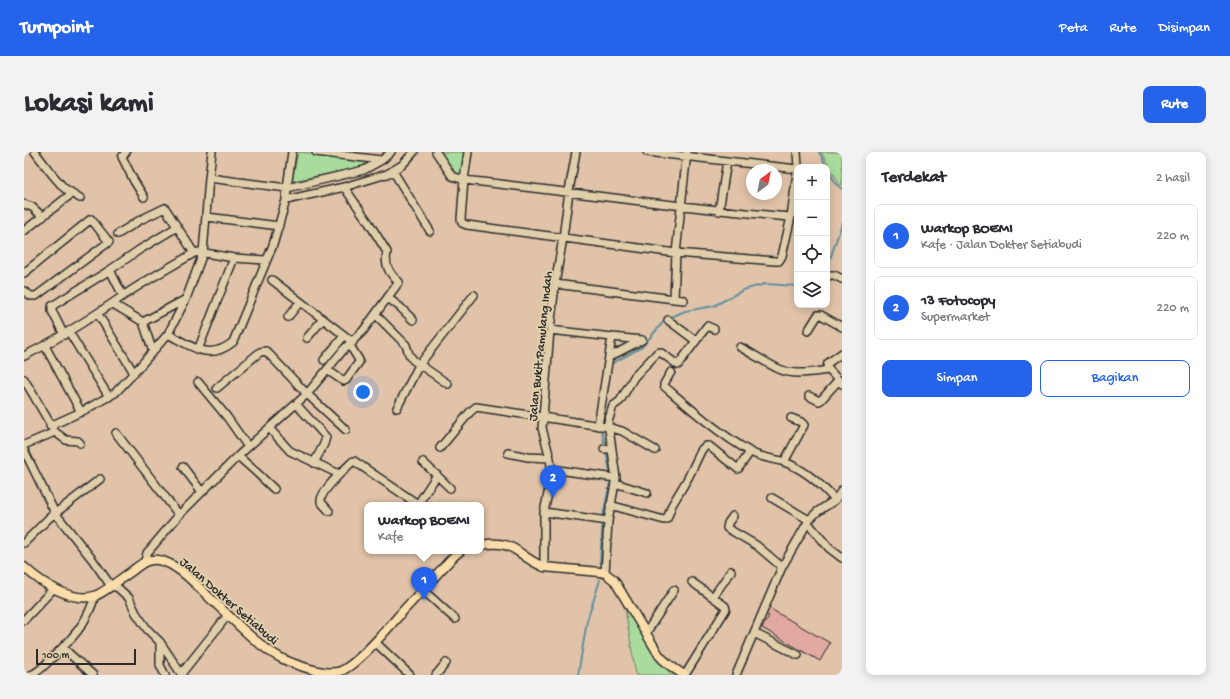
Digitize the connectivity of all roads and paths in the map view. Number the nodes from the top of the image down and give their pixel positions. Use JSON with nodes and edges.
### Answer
{"nodes":[{"id":1,"x":212,"y":152,"type":"edge"},
{"id":2,"x":292,"y":152,"type":"edge"},
{"id":3,"x":316,"y":152,"type":"edge"},
{"id":4,"x":391,"y":152,"type":"edge"},
{"id":5,"x":414,"y":152,"type":"edge"},
{"id":6,"x":436,"y":152,"type":"edge"},
{"id":7,"x":468,"y":152,"type":"edge"},
{"id":8,"x":576,"y":152,"type":"edge"},
{"id":9,"x":647,"y":152,"type":"edge"},
{"id":10,"x":797,"y":152,"type":"edge"},
{"id":11,"x":37,"y":153,"type":"edge"},
{"id":12,"x":687,"y":154,"type":"edge"},
{"id":13,"x":124,"y":155,"type":"edge"},
{"id":14,"x":382,"y":160,"type":"junction"},
{"id":15,"x":727,"y":161,"type":"junction"},
{"id":16,"x":797,"y":164,"type":"edge"},
{"id":17,"x":794,"y":168,"type":"edge"},
{"id":18,"x":393,"y":171,"type":"junction"},
{"id":19,"x":209,"y":178,"type":"junction"},
{"id":20,"x":464,"y":180,"type":"junction"},
{"id":21,"x":344,"y":187,"type":"junction"},
{"id":22,"x":286,"y":188,"type":"junction"},
{"id":23,"x":569,"y":191,"type":"junction"},
{"id":24,"x":70,"y":195,"type":"dead end"},
{"id":25,"x":794,"y":196,"type":"edge"},
{"id":26,"x":144,"y":197,"type":"dead end"},
{"id":27,"x":80,"y":198,"type":"dead end"},
{"id":28,"x":286,"y":200,"type":"junction"},
{"id":29,"x":24,"y":204,"type":"edge"},
{"id":30,"x":682,"y":206,"type":"junction"},
{"id":31,"x":719,"y":211,"type":"junction"},
{"id":32,"x":207,"y":216,"type":"junction"},
{"id":33,"x":43,"y":217,"type":"junction"},
{"id":34,"x":791,"y":218,"type":"junction"},
{"id":35,"x":278,"y":226,"type":"junction"},
{"id":36,"x":177,"y":227,"type":"junction"},
{"id":37,"x":24,"y":231,"type":"edge"},
{"id":38,"x":430,"y":231,"type":"dead end"},
{"id":39,"x":118,"y":234,"type":"dead end"},
{"id":40,"x":563,"y":238,"type":"junction"},
{"id":41,"x":194,"y":253,"type":"junction"},
{"id":42,"x":203,"y":253,"type":"junction"},
{"id":43,"x":676,"y":253,"type":"junction"},
{"id":44,"x":234,"y":258,"type":"junction"},
{"id":45,"x":266,"y":260,"type":"junction"},
{"id":46,"x":110,"y":270,"type":"junction"},
{"id":47,"x":24,"y":273,"type":"edge"},
{"id":48,"x":830,"y":275,"type":"edge"},
{"id":49,"x":842,"y":279,"type":"edge"},
{"id":50,"x":272,"y":280,"type":"dead end"},
{"id":51,"x":555,"y":284,"type":"junction"},
{"id":52,"x":24,"y":291,"type":"edge"},
{"id":53,"x":474,"y":295,"type":"dead end"},
{"id":54,"x":123,"y":296,"type":"junction"},
{"id":55,"x":388,"y":298,"type":"junction"},
{"id":56,"x":186,"y":299,"type":"junction"},
{"id":57,"x":674,"y":299,"type":"junction"},
{"id":58,"x":684,"y":300,"type":"dead end"},
{"id":59,"x":300,"y":302,"type":"junction"},
{"id":60,"x":113,"y":304,"type":"junction"},
{"id":61,"x":98,"y":314,"type":"junction"},
{"id":62,"x":376,"y":315,"type":"junction"},
{"id":63,"x":288,"y":317,"type":"dead end"},
{"id":64,"x":323,"y":319,"type":"junction"},
{"id":65,"x":413,"y":320,"type":"dead end"},
{"id":66,"x":668,"y":320,"type":"dead end"},
{"id":67,"x":143,"y":322,"type":"junction"},
{"id":68,"x":842,"y":327,"type":"edge"},
{"id":69,"x":714,"y":329,"type":"dead end"},
{"id":70,"x":550,"y":330,"type":"junction"},
{"id":71,"x":808,"y":331,"type":"dead end"},
{"id":72,"x":66,"y":333,"type":"junction"},
{"id":73,"x":168,"y":334,"type":"junction"},
{"id":74,"x":344,"y":336,"type":"junction"},
{"id":75,"x":612,"y":337,"type":"junction"},
{"id":76,"x":307,"y":338,"type":"dead end"},
{"id":77,"x":696,"y":340,"type":"junction"},
{"id":78,"x":351,"y":343,"type":"junction"},
{"id":79,"x":45,"y":346,"type":"junction"},
{"id":80,"x":740,"y":347,"type":"dead end"},
{"id":81,"x":198,"y":350,"type":"junction"},
{"id":82,"x":153,"y":352,"type":"junction"},
{"id":83,"x":842,"y":353,"type":"edge"},
{"id":84,"x":24,"y":356,"type":"edge"},
{"id":85,"x":609,"y":357,"type":"junction"},
{"id":86,"x":324,"y":360,"type":"dead end"},
{"id":87,"x":419,"y":365,"type":"junction"},
{"id":88,"x":327,"y":370,"type":"junction"},
{"id":89,"x":829,"y":370,"type":"junction"},
{"id":90,"x":671,"y":372,"type":"dead end"},
{"id":91,"x":134,"y":373,"type":"junction"},
{"id":92,"x":24,"y":379,"type":"edge"},
{"id":93,"x":198,"y":382,"type":"dead end"},
{"id":94,"x":840,"y":382,"type":"edge"},
{"id":95,"x":448,"y":384,"type":"dead end"},
{"id":96,"x":217,"y":388,"type":"dead end"},
{"id":97,"x":307,"y":394,"type":"junction"},
{"id":98,"x":809,"y":396,"type":"dead end"},
{"id":99,"x":109,"y":397,"type":"junction"},
{"id":100,"x":296,"y":404,"type":"junction"},
{"id":101,"x":397,"y":408,"type":"dead end"},
{"id":102,"x":81,"y":412,"type":"junction"},
{"id":103,"x":543,"y":417,"type":"junction"},
{"id":104,"x":791,"y":418,"type":"dead end"},
{"id":105,"x":598,"y":426,"type":"junction"},
{"id":106,"x":608,"y":427,"type":"junction"},
{"id":107,"x":269,"y":428,"type":"junction"},
{"id":108,"x":52,"y":429,"type":"junction"},
{"id":109,"x":346,"y":430,"type":"dead end"},
{"id":110,"x":116,"y":433,"type":"dead end"},
{"id":111,"x":80,"y":442,"type":"dead end"},
{"id":112,"x":24,"y":445,"type":"edge"},
{"id":113,"x":248,"y":447,"type":"junction"},
{"id":114,"x":440,"y":448,"type":"dead end"},
{"id":115,"x":655,"y":450,"type":"dead end"},
{"id":116,"x":750,"y":452,"type":"junction"},
{"id":117,"x":508,"y":453,"type":"dead end"},
{"id":118,"x":25,"y":455,"type":"edge"},
{"id":119,"x":238,"y":456,"type":"junction"},
{"id":120,"x":550,"y":458,"type":"junction"},
{"id":121,"x":423,"y":462,"type":"dead end"},
{"id":122,"x":784,"y":462,"type":"junction"},
{"id":123,"x":314,"y":463,"type":"junction"},
{"id":124,"x":183,"y":467,"type":"dead end"},
{"id":125,"x":552,"y":469,"type":"junction"},
{"id":126,"x":339,"y":474,"type":"junction"},
{"id":127,"x":437,"y":475,"type":"junction"},
{"id":128,"x":100,"y":478,"type":"dead end"},
{"id":129,"x":615,"y":479,"type":"junction"},
{"id":130,"x":450,"y":488,"type":"dead end"},
{"id":131,"x":274,"y":489,"type":"dead end"},
{"id":132,"x":842,"y":490,"type":"edge"},
{"id":133,"x":202,"y":492,"type":"junction"},
{"id":134,"x":647,"y":493,"type":"dead end"},
{"id":135,"x":772,"y":498,"type":"dead end"},
{"id":136,"x":835,"y":500,"type":"junction"},
{"id":137,"x":414,"y":502,"type":"edge"},
{"id":138,"x":420,"y":502,"type":"edge"},
{"id":139,"x":610,"y":505,"type":"junction"},
{"id":140,"x":329,"y":511,"type":"dead end"},
{"id":141,"x":544,"y":512,"type":"junction"},
{"id":142,"x":55,"y":513,"type":"junction"},
{"id":143,"x":179,"y":515,"type":"junction"},
{"id":144,"x":732,"y":516,"type":"dead end"},
{"id":145,"x":605,"y":520,"type":"junction"},
{"id":146,"x":809,"y":522,"type":"junction"},
{"id":147,"x":24,"y":543,"type":"edge"},
{"id":148,"x":484,"y":545,"type":"edge"},
{"id":149,"x":456,"y":554,"type":"edge"},
{"id":150,"x":842,"y":558,"type":"edge"},
{"id":151,"x":145,"y":561,"type":"junction"},
{"id":152,"x":24,"y":567,"type":"edge"},
{"id":153,"x":544,"y":567,"type":"junction"},
{"id":154,"x":782,"y":567,"type":"junction"},
{"id":155,"x":731,"y":572,"type":"dead end"},
{"id":156,"x":605,"y":573,"type":"junction"},
{"id":157,"x":692,"y":582,"type":"dead end"},
{"id":158,"x":111,"y":586,"type":"junction"},
{"id":159,"x":54,"y":588,"type":"junction"},
{"id":160,"x":423,"y":590,"type":"junction"},
{"id":161,"x":674,"y":590,"type":"dead end"},
{"id":162,"x":96,"y":595,"type":"junction"},
{"id":163,"x":713,"y":597,"type":"junction"},
{"id":164,"x":228,"y":615,"type":"junction"},
{"id":165,"x":455,"y":619,"type":"dead end"},
{"id":166,"x":24,"y":620,"type":"edge"},
{"id":167,"x":646,"y":633,"type":"junction"},
{"id":168,"x":754,"y":633,"type":"junction"},
{"id":169,"x":160,"y":642,"type":"junction"},
{"id":170,"x":375,"y":642,"type":"junction"},
{"id":171,"x":63,"y":648,"type":"junction"},
{"id":172,"x":798,"y":655,"type":"dead end"},
{"id":173,"x":446,"y":663,"type":"dead end"},
{"id":174,"x":312,"y":672,"type":"edge"},
{"id":175,"x":24,"y":673,"type":"edge"},
{"id":176,"x":341,"y":673,"type":"edge"},
{"id":177,"x":27,"y":675,"type":"edge"},
{"id":178,"x":31,"y":675,"type":"edge"},
{"id":179,"x":93,"y":675,"type":"edge"},
{"id":180,"x":165,"y":675,"type":"edge"},
{"id":181,"x":182,"y":675,"type":"edge"},
{"id":182,"x":410,"y":675,"type":"edge"},
{"id":183,"x":436,"y":675,"type":"edge"},
{"id":184,"x":685,"y":675,"type":"edge"},
{"id":185,"x":736,"y":675,"type":"edge"}],
"edges":[{"from":1,"to":19,"type":"street"},
{"from":2,"to":22,"type":"street"},
{"from":3,"to":14,"type":"street"},
{"from":4,"to":14,"type":"street"},
{"from":5,"to":18,"type":"street"},
{"from":6,"to":20,"type":"street"},
{"from":7,"to":20,"type":"street"},
{"from":8,"to":23,"type":"street","name":"Jalan Bukit Pamulang Indah"},
{"from":9,"to":12,"type":"street"},
{"from":10,"to":16,"type":"street"},
{"from":11,"to":27,"type":"street"},
{"from":12,"to":15,"type":"street"},
{"from":12,"to":30,"type":"street"},
{"from":13,"to":26,"type":"street"},
{"from":14,"to":22,"type":"street"},
{"from":15,"to":17,"type":"street"},
{"from":15,"to":31,"type":"street"},
{"from":18,"to":21,"type":"street"},
{"from":18,"to":38,"type":"street"},
{"from":19,"to":22,"type":"street"},
{"from":19,"to":32,"type":"street"},
{"from":20,"to":23,"type":"street"},
{"from":20,"to":40,"type":"street"},
{"from":21,"to":28,"type":"street"},
{"from":21,"to":55,"type":"street"},
{"from":22,"to":28,"type":"street"},
{"from":23,"to":30,"type":"street"},
{"from":23,"to":40,"type":"street","name":"Jalan Bukit Pamulang Indah"},
{"from":24,"to":33,"type":"street"},
{"from":25,"to":34,"type":"street"},
{"from":28,"to":35,"type":"street"},
{"from":29,"to":33,"type":"street"},
{"from":30,"to":31,"type":"street"},
{"from":30,"to":43,"type":"street"},
{"from":31,"to":34,"type":"street"},
{"from":32,"to":35,"type":"street"},
{"from":32,"to":42,"type":"street"},
{"from":33,"to":37,"type":"street"},
{"from":34,"to":43,"type":"street"},
{"from":35,"to":45,"type":"street"},
{"from":36,"to":39,"type":"street"},
{"from":36,"to":41,"type":"street"},
{"from":36,"to":46,"type":"street"},
{"from":40,"to":43,"type":"street"},
{"from":40,"to":51,"type":"street","name":"Jalan Bukit Pamulang Indah"},
{"from":41,"to":42,"type":"street"},
{"from":41,"to":54,"type":"street"},
{"from":42,"to":44,"type":"street"},
{"from":42,"to":56,"type":"street"},
{"from":43,"to":57,"type":"street"},
{"from":44,"to":45,"type":"street"},
{"from":44,"to":81,"type":"street"},
{"from":45,"to":81,"type":"street"},
{"from":46,"to":54,"type":"street"},
{"from":46,"to":72,"type":"street"},
{"from":47,"to":52,"type":"street"},
{"from":48,"to":49,"type":"street"},
{"from":50,"to":59,"type":"street"},
{"from":51,"to":57,"type":"street"},
{"from":51,"to":70,"type":"street","name":"Jalan Bukit Pamulang Indah"},
{"from":53,"to":87,"type":"street"},
{"from":54,"to":60,"type":"street"},
{"from":55,"to":62,"type":"street"},
{"from":55,"to":65,"type":"street"},
{"from":56,"to":67,"type":"street"},
{"from":56,"to":73,"type":"street"},
{"from":57,"to":58,"type":"street"},
{"from":59,"to":63,"type":"street"},
{"from":59,"to":64,"type":"street"},
{"from":60,"to":61,"type":"street"},
{"from":60,"to":67,"type":"street"},
{"from":61,"to":72,"type":"street"},
{"from":61,"to":91,"type":"street"},
{"from":62,"to":78,"type":"street"},
{"from":62,"to":87,"type":"street"},
{"from":64,"to":74,"type":"street"},
{"from":64,"to":76,"type":"street"},
{"from":66,"to":77,"type":"street"},
{"from":67,"to":82,"type":"street"},
{"from":68,"to":71,"type":"street"},
{"from":69,"to":77,"type":"street"},
{"from":70,"to":75,"type":"street"},
{"from":70,"to":103,"type":"street","name":"Jalan Bukit Pamulang Indah"},
{"from":72,"to":79,"type":"street"},
{"from":72,"to":99,"type":"street"},
{"from":73,"to":81,"type":"street"},
{"from":73,"to":82,"type":"street"},
{"from":74,"to":78,"type":"street"},
{"from":74,"to":86,"type":"street"},
{"from":75,"to":85,"type":"street"},
{"from":75,"to":85,"type":"street"},
{"from":77,"to":106,"type":"street"},
{"from":78,"to":88,"type":"street"},
{"from":78,"to":88,"type":"street"},
{"from":79,"to":84,"type":"street"},
{"from":79,"to":102,"type":"street"},
{"from":80,"to":89,"type":"street"},
{"from":82,"to":91,"type":"street"},
{"from":83,"to":89,"type":"street"},
{"from":85,"to":105,"type":"street"},
{"from":87,"to":95,"type":"street"},
{"from":87,"to":101,"type":"street"},
{"from":88,"to":97,"type":"street"},
{"from":89,"to":94,"type":"street"},
{"from":90,"to":116,"type":"street"},
{"from":91,"to":99,"type":"street"},
{"from":92,"to":108,"type":"street"},
{"from":93,"to":113,"type":"street"},
{"from":94,"to":98,"type":"street"},
{"from":96,"to":97,"type":"street"},
{"from":97,"to":100,"type":"street"},
{"from":97,"to":109,"type":"street"},
{"from":99,"to":102,"type":"street"},
{"from":100,"to":107,"type":"street"},
{"from":100,"to":123,"type":"street"},
{"from":102,"to":108,"type":"street"},
{"from":103,"to":105,"type":"street"},
{"from":103,"to":114,"type":"street"},
{"from":103,"to":120,"type":"street","name":"Jalan Bukit Pamulang Indah"},
{"from":104,"to":122,"type":"street"},
{"from":105,"to":106,"type":"street"},
{"from":106,"to":115,"type":"street"},
{"from":106,"to":129,"type":"street"},
{"from":107,"to":113,"type":"street"},
{"from":107,"to":123,"type":"street"},
{"from":108,"to":111,"type":"street"},
{"from":108,"to":112,"type":"street"},
{"from":110,"to":143,"type":"street"},
{"from":113,"to":119,"type":"street"},
{"from":116,"to":122,"type":"street"},
{"from":116,"to":139,"type":"street"},
{"from":117,"to":120,"type":"street"},
{"from":118,"to":142,"type":"street"},
{"from":119,"to":131,"type":"street"},
{"from":119,"to":133,"type":"street"},
{"from":120,"to":125,"type":"street","name":"Jalan Bukit Pamulang Indah"},
{"from":121,"to":127,"type":"street"},
{"from":122,"to":136,"type":"street"},
{"from":123,"to":126,"type":"street"},
{"from":124,"to":133,"type":"street"},
{"from":125,"to":129,"type":"street"},
{"from":125,"to":141,"type":"street","name":"Jalan Bukit Pamulang Indah"},
{"from":126,"to":137,"type":"street"},
{"from":126,"to":140,"type":"street"},
{"from":127,"to":130,"type":"street"},
{"from":127,"to":138,"type":"street"},
{"from":128,"to":142,"type":"street"},
{"from":129,"to":134,"type":"street"},
{"from":129,"to":139,"type":"street"},
{"from":132,"to":136,"type":"street"},
{"from":133,"to":143,"type":"street"},
{"from":135,"to":146,"type":"street"},
{"from":136,"to":146,"type":"street"},
{"from":139,"to":145,"type":"street"},
{"from":141,"to":145,"type":"street"},
{"from":141,"to":153,"type":"street","name":"Jalan Bukit Pamulang Indah"},
{"from":142,"to":147,"type":"street"},
{"from":142,"to":158,"type":"street"},
{"from":143,"to":151,"type":"street"},
{"from":144,"to":154,"type":"street"},
{"from":145,"to":156,"type":"street"},
{"from":146,"to":150,"type":"street"},
{"from":146,"to":154,"type":"street"},
{"from":148,"to":153,"type":"main road"},
{"from":149,"to":160,"type":"main road","name":"Jalan Dokter Setiabudi"},
{"from":151,"to":158,"type":"main road"},
{"from":151,"to":164,"type":"main road","name":"Jalan Dokter Setiabudi"},
{"from":152,"to":159,"type":"main road"},
{"from":153,"to":156,"type":"main road"},
{"from":154,"to":168,"type":"street"},
{"from":155,"to":163,"type":"street"},
{"from":156,"to":167,"type":"main road"},
{"from":157,"to":163,"type":"street"},
{"from":158,"to":162,"type":"main road"},
{"from":158,"to":169,"type":"street"},
{"from":159,"to":162,"type":"main road"},
{"from":159,"to":166,"type":"street"},
{"from":160,"to":165,"type":"street"},
{"from":160,"to":170,"type":"main road","name":"Jalan Dokter Setiabudi"},
{"from":161,"to":167,"type":"street"},
{"from":162,"to":171,"type":"street"},
{"from":163,"to":184,"type":"street"},
{"from":164,"to":174,"type":"main road","name":"Jalan Dokter Setiabudi"},
{"from":164,"to":181,"type":"street"},
{"from":167,"to":184,"type":"main road"},
{"from":168,"to":172,"type":"street"},
{"from":168,"to":185,"type":"street"},
{"from":169,"to":180,"type":"street"},
{"from":169,"to":181,"type":"street"},
{"from":170,"to":176,"type":"main road","name":"Jalan Dokter Setiabudi"},
{"from":170,"to":182,"type":"street"},
{"from":171,"to":178,"type":"street"},
{"from":171,"to":179,"type":"street"},
{"from":173,"to":183,"type":"street"},
{"from":174,"to":176,"type":"main road","name":"Jalan Dokter Setiabudi"},
{"from":175,"to":177,"type":"street"}]}
